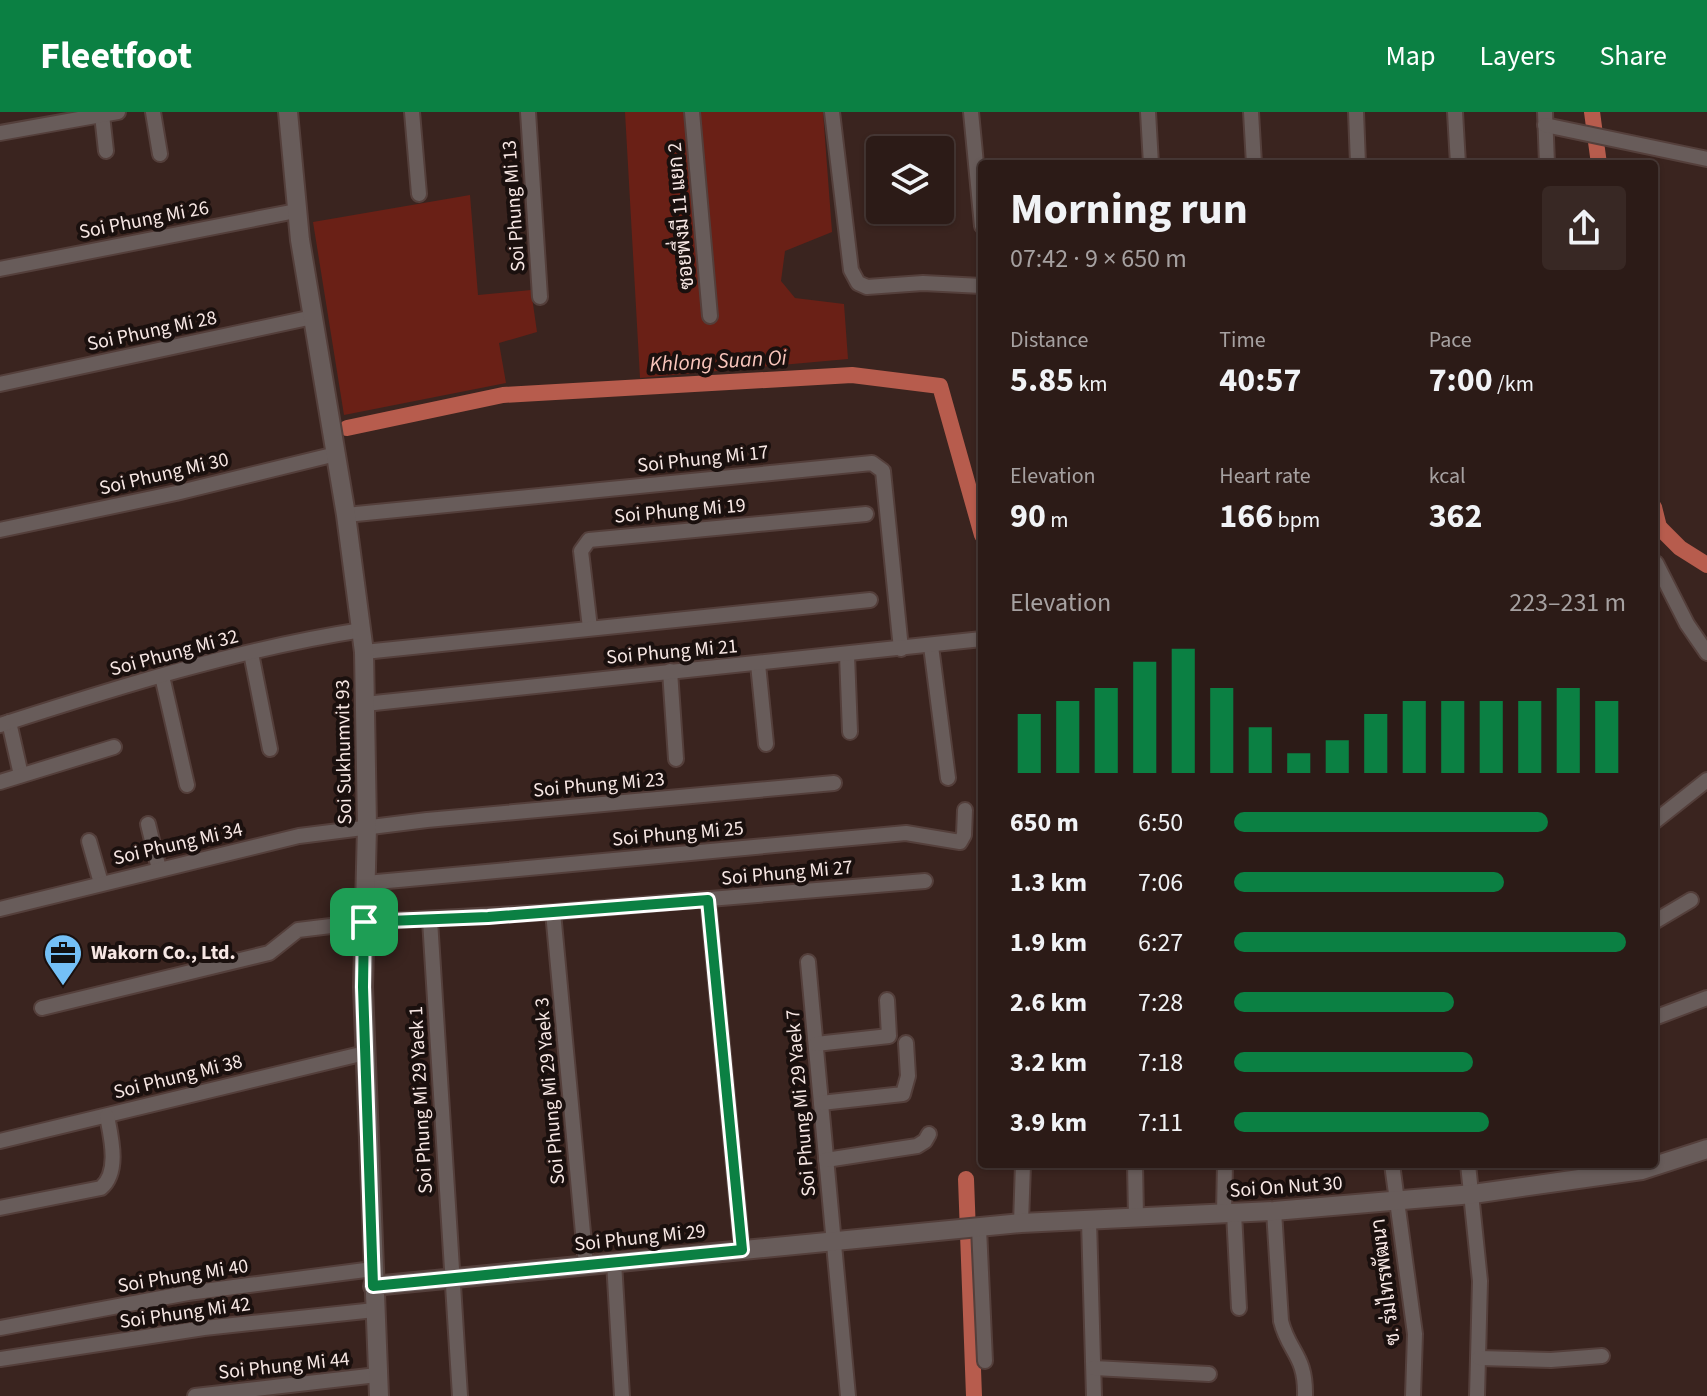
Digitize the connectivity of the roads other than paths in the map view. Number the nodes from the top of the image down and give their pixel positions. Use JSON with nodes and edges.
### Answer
{"nodes":[{"id":1,"x":118,"y":112,"type":"edge"},
{"id":2,"x":153,"y":112,"type":"edge"},
{"id":3,"x":288,"y":112,"type":"edge"},
{"id":4,"x":412,"y":112,"type":"edge"},
{"id":5,"x":528,"y":112,"type":"edge"},
{"id":6,"x":692,"y":112,"type":"edge"},
{"id":7,"x":832,"y":112,"type":"edge"},
{"id":8,"x":971,"y":112,"type":"edge"},
{"id":9,"x":1148,"y":112,"type":"edge"},
{"id":10,"x":1251,"y":112,"type":"edge"},
{"id":11,"x":1356,"y":112,"type":"edge"},
{"id":12,"x":1455,"y":112,"type":"edge"},
{"id":13,"x":102,"y":115,"type":"junction"},
{"id":14,"x":1545,"y":118,"type":"edge"},
{"id":15,"x":0,"y":133,"type":"edge"},
{"id":16,"x":106,"y":151,"type":"dead end"},
{"id":17,"x":160,"y":154,"type":"dead end"},
{"id":18,"x":1707,"y":159,"type":"edge"},
{"id":19,"x":1151,"y":160,"type":"edge"},
{"id":20,"x":1254,"y":160,"type":"edge"},
{"id":21,"x":1358,"y":160,"type":"edge"},
{"id":22,"x":1458,"y":160,"type":"edge"},
{"id":23,"x":1547,"y":160,"type":"edge"},
{"id":24,"x":978,"y":185,"type":"edge"},
{"id":25,"x":419,"y":194,"type":"dead end"},
{"id":26,"x":296,"y":211,"type":"junction"},
{"id":27,"x":0,"y":269,"type":"edge"},
{"id":28,"x":978,"y":286,"type":"edge"},
{"id":29,"x":540,"y":297,"type":"dead end"},
{"id":30,"x":710,"y":316,"type":"dead end"},
{"id":31,"x":313,"y":317,"type":"junction"},
{"id":32,"x":0,"y":384,"type":"edge"},
{"id":33,"x":336,"y":454,"type":"junction"},
{"id":34,"x":866,"y":514,"type":"dead end"},
{"id":35,"x":346,"y":515,"type":"junction"},
{"id":36,"x":0,"y":530,"type":"edge"},
{"id":37,"x":1658,"y":567,"type":"edge"},
{"id":38,"x":870,"y":600,"type":"dead end"},
{"id":39,"x":590,"y":628,"type":"junction"},
{"id":40,"x":362,"y":630,"type":"junction"},
{"id":41,"x":978,"y":640,"type":"edge"},
{"id":42,"x":931,"y":646,"type":"junction"},
{"id":43,"x":901,"y":649,"type":"junction"},
{"id":44,"x":364,"y":652,"type":"junction"},
{"id":45,"x":251,"y":653,"type":"junction"},
{"id":46,"x":1707,"y":653,"type":"edge"},
{"id":47,"x":847,"y":655,"type":"junction"},
{"id":48,"x":758,"y":664,"type":"junction"},
{"id":49,"x":670,"y":671,"type":"junction"},
{"id":50,"x":162,"y":676,"type":"junction"},
{"id":51,"x":365,"y":704,"type":"junction"},
{"id":52,"x":4,"y":723,"type":"edge"},
{"id":53,"x":850,"y":732,"type":"dead end"},
{"id":54,"x":766,"y":744,"type":"dead end"},
{"id":55,"x":114,"y":747,"type":"dead end"},
{"id":56,"x":270,"y":749,"type":"dead end"},
{"id":57,"x":676,"y":759,"type":"dead end"},
{"id":58,"x":21,"y":775,"type":"junction"},
{"id":59,"x":948,"y":778,"type":"dead end"},
{"id":60,"x":1707,"y":780,"type":"edge"},
{"id":61,"x":0,"y":782,"type":"edge"},
{"id":62,"x":834,"y":783,"type":"dead end"},
{"id":63,"x":187,"y":785,"type":"dead end"},
{"id":64,"x":965,"y":810,"type":"dead end"},
{"id":65,"x":1658,"y":819,"type":"edge"},
{"id":66,"x":148,"y":824,"type":"dead end"},
{"id":67,"x":367,"y":827,"type":"junction"},
{"id":68,"x":89,"y":841,"type":"dead end"},
{"id":69,"x":159,"y":869,"type":"junction"},
{"id":70,"x":925,"y":881,"type":"dead end"},
{"id":71,"x":101,"y":883,"type":"junction"},
{"id":72,"x":366,"y":883,"type":"junction"},
{"id":73,"x":708,"y":900,"type":"junction"},
{"id":74,"x":1691,"y":900,"type":"dead end"},
{"id":75,"x":0,"y":909,"type":"edge"},
{"id":76,"x":553,"y":912,"type":"junction"},
{"id":77,"x":430,"y":920,"type":"junction"},
{"id":78,"x":1658,"y":920,"type":"edge"},
{"id":79,"x":364,"y":922,"type":"junction"},
{"id":80,"x":808,"y":962,"type":"dead end"},
{"id":81,"x":1707,"y":998,"type":"edge"},
{"id":82,"x":887,"y":1000,"type":"dead end"},
{"id":83,"x":42,"y":1008,"type":"dead end"},
{"id":84,"x":1658,"y":1016,"type":"edge"},
{"id":85,"x":906,"y":1043,"type":"dead end"},
{"id":86,"x":816,"y":1044,"type":"junction"},
{"id":87,"x":365,"y":1053,"type":"junction"},
{"id":88,"x":821,"y":1103,"type":"junction"},
{"id":89,"x":107,"y":1116,"type":"junction"},
{"id":90,"x":929,"y":1134,"type":"dead end"},
{"id":91,"x":0,"y":1141,"type":"edge"},
{"id":92,"x":1707,"y":1149,"type":"edge"},
{"id":93,"x":826,"y":1160,"type":"junction"},
{"id":94,"x":1658,"y":1165,"type":"edge"},
{"id":95,"x":1023,"y":1168,"type":"edge"},
{"id":96,"x":1135,"y":1168,"type":"edge"},
{"id":97,"x":1225,"y":1168,"type":"edge"},
{"id":98,"x":1392,"y":1168,"type":"edge"},
{"id":99,"x":1469,"y":1168,"type":"edge"},
{"id":100,"x":1648,"y":1168,"type":"edge"},
{"id":101,"x":1473,"y":1194,"type":"junction"},
{"id":102,"x":1396,"y":1201,"type":"junction"},
{"id":103,"x":0,"y":1208,"type":"edge"},
{"id":104,"x":1274,"y":1211,"type":"junction"},
{"id":105,"x":1229,"y":1213,"type":"junction"},
{"id":106,"x":1136,"y":1217,"type":"junction"},
{"id":107,"x":1089,"y":1221,"type":"junction"},
{"id":108,"x":1021,"y":1223,"type":"junction"},
{"id":109,"x":971,"y":1228,"type":"junction"},
{"id":110,"x":833,"y":1241,"type":"junction"},
{"id":111,"x":742,"y":1250,"type":"junction"},
{"id":112,"x":614,"y":1262,"type":"junction"},
{"id":113,"x":586,"y":1265,"type":"junction"},
{"id":114,"x":373,"y":1278,"type":"junction"},
{"id":115,"x":451,"y":1278,"type":"junction"},
{"id":116,"x":1239,"y":1308,"type":"dead end"},
{"id":117,"x":375,"y":1310,"type":"junction"},
{"id":118,"x":0,"y":1328,"type":"edge"},
{"id":119,"x":1602,"y":1356,"type":"dead end"},
{"id":120,"x":1479,"y":1358,"type":"junction"},
{"id":121,"x":0,"y":1359,"type":"edge"},
{"id":122,"x":985,"y":1361,"type":"dead end"},
{"id":123,"x":1094,"y":1368,"type":"junction"},
{"id":124,"x":1209,"y":1374,"type":"dead end"},
{"id":125,"x":377,"y":1375,"type":"junction"},
{"id":126,"x":195,"y":1396,"type":"edge"},
{"id":127,"x":379,"y":1396,"type":"edge"},
{"id":128,"x":460,"y":1396,"type":"edge"},
{"id":129,"x":622,"y":1396,"type":"edge"},
{"id":130,"x":848,"y":1396,"type":"edge"},
{"id":131,"x":1094,"y":1396,"type":"edge"},
{"id":132,"x":1305,"y":1396,"type":"edge"},
{"id":133,"x":1413,"y":1396,"type":"edge"},
{"id":134,"x":1477,"y":1396,"type":"edge"}],
"edges":[{"from":1,"to":13,"type":"street"},
{"from":2,"to":17,"type":"street"},
{"from":3,"to":26,"type":"street","name":"Soi Sukhumvit 93"},
{"from":4,"to":25,"type":"street"},
{"from":5,"to":29,"type":"street","name":"Soi Phung Mi 13"},
{"from":6,"to":30,"type":"street","name":"ซอยพึ่งมี 11 แยก 2"},
{"from":7,"to":28,"type":"street"},
{"from":8,"to":24,"type":"street"},
{"from":9,"to":19,"type":"street"},
{"from":10,"to":20,"type":"street"},
{"from":11,"to":21,"type":"street"},
{"from":12,"to":22,"type":"street"},
{"from":13,"to":15,"type":"street"},
{"from":13,"to":16,"type":"street"},
{"from":14,"to":18,"type":"street"},
{"from":14,"to":23,"type":"street"},
{"from":26,"to":27,"type":"street","name":"Soi Phung Mi 26"},
{"from":26,"to":31,"type":"street","name":"Soi Sukhumvit 93"},
{"from":31,"to":32,"type":"street","name":"Soi Phung Mi 28"},
{"from":31,"to":33,"type":"street","name":"Soi Sukhumvit 93"},
{"from":33,"to":35,"type":"street","name":"Soi Sukhumvit 93"},
{"from":33,"to":36,"type":"street","name":"Soi Phung Mi 30"},
{"from":34,"to":39,"type":"street","name":"Soi Phung Mi 19"},
{"from":35,"to":40,"type":"street","name":"Soi Sukhumvit 93"},
{"from":35,"to":43,"type":"street","name":"Soi Phung Mi 17"},
{"from":37,"to":46,"type":"street"},
{"from":38,"to":39,"type":"street"},
{"from":39,"to":44,"type":"street"},
{"from":40,"to":44,"type":"street","name":"Soi Sukhumvit 93"},
{"from":40,"to":45,"type":"street","name":"Soi Phung Mi 32"},
{"from":41,"to":42,"type":"street","name":"Soi Phung Mi 21"},
{"from":42,"to":43,"type":"street","name":"Soi Phung Mi 21"},
{"from":42,"to":59,"type":"street"},
{"from":43,"to":47,"type":"street","name":"Soi Phung Mi 21"},
{"from":44,"to":51,"type":"street","name":"Soi Sukhumvit 93"},
{"from":45,"to":50,"type":"street","name":"Soi Phung Mi 32"},
{"from":45,"to":56,"type":"street"},
{"from":47,"to":48,"type":"street","name":"Soi Phung Mi 21"},
{"from":47,"to":53,"type":"street"},
{"from":48,"to":49,"type":"street","name":"Soi Phung Mi 21"},
{"from":48,"to":54,"type":"street"},
{"from":49,"to":51,"type":"street","name":"Soi Phung Mi 21"},
{"from":49,"to":57,"type":"street"},
{"from":50,"to":52,"type":"street","name":"Soi Phung Mi 32"},
{"from":50,"to":63,"type":"street"},
{"from":51,"to":67,"type":"street","name":"Soi Sukhumvit 93"},
{"from":52,"to":58,"type":"street"},
{"from":55,"to":58,"type":"street"},
{"from":58,"to":61,"type":"street"},
{"from":60,"to":65,"type":"street"},
{"from":62,"to":67,"type":"street","name":"Soi Phung Mi 23"},
{"from":64,"to":72,"type":"street","name":"Soi Phung Mi 25"},
{"from":66,"to":69,"type":"street"},
{"from":67,"to":69,"type":"street","name":"Soi Phung Mi 34"},
{"from":67,"to":72,"type":"street","name":"Soi Sukhumvit 93"},
{"from":68,"to":71,"type":"street"},
{"from":69,"to":71,"type":"street","name":"Soi Phung Mi 34"},
{"from":70,"to":73,"type":"street","name":"Soi Phung Mi 27"},
{"from":71,"to":75,"type":"street","name":"Soi Phung Mi 34"},
{"from":72,"to":79,"type":"street","name":"Soi Sukhumvit 93"},
{"from":73,"to":76,"type":"street","name":"Soi Phung Mi 27"},
{"from":73,"to":111,"type":"street"},
{"from":74,"to":78,"type":"street"},
{"from":76,"to":77,"type":"street","name":"Soi Phung Mi 27"},
{"from":76,"to":113,"type":"street","name":"Soi Phung Mi 29 Yaek 3"},
{"from":77,"to":79,"type":"street","name":"Soi Phung Mi 27"},
{"from":77,"to":115,"type":"street","name":"Soi Phung Mi 29 Yaek 1"},
{"from":79,"to":83,"type":"street","name":"Soi Phung Mi 27"},
{"from":79,"to":87,"type":"street","name":"Soi Sukhumvit 93"},
{"from":80,"to":86,"type":"street","name":"Soi Phung Mi 29 Yaek 7"},
{"from":81,"to":84,"type":"street"},
{"from":82,"to":86,"type":"street"},
{"from":85,"to":88,"type":"street"},
{"from":86,"to":88,"type":"street","name":"Soi Phung Mi 29 Yaek 7"},
{"from":87,"to":89,"type":"street","name":"Soi Phung Mi 38"},
{"from":87,"to":114,"type":"street","name":"Soi Sukhumvit 93"},
{"from":88,"to":93,"type":"street","name":"Soi Phung Mi 29 Yaek 7"},
{"from":89,"to":91,"type":"street","name":"Soi Phung Mi 38"},
{"from":89,"to":103,"type":"street"},
{"from":90,"to":93,"type":"street"},
{"from":92,"to":94,"type":"street","name":"Soi On Nut 30"},
{"from":93,"to":110,"type":"street","name":"Soi Phung Mi 29 Yaek 7"},
{"from":95,"to":108,"type":"street"},
{"from":96,"to":106,"type":"street"},
{"from":97,"to":105,"type":"street"},
{"from":98,"to":102,"type":"street","name":"ซ. ร่มไทรพัฒนา"},
{"from":99,"to":101,"type":"street"},
{"from":100,"to":101,"type":"street","name":"Soi On Nut 30"},
{"from":101,"to":102,"type":"street","name":"Soi On Nut 30"},
{"from":101,"to":120,"type":"street"},
{"from":102,"to":104,"type":"street","name":"Soi On Nut 30"},
{"from":102,"to":133,"type":"street","name":"ซ. ร่มไทรพัฒนา"},
{"from":104,"to":105,"type":"street","name":"Soi On Nut 30"},
{"from":104,"to":132,"type":"street"},
{"from":105,"to":106,"type":"street","name":"Soi On Nut 30"},
{"from":105,"to":116,"type":"street"},
{"from":106,"to":107,"type":"street","name":"Soi On Nut 30"},
{"from":107,"to":108,"type":"street","name":"Soi On Nut 30"},
{"from":107,"to":123,"type":"street"},
{"from":108,"to":109,"type":"street","name":"Soi On Nut 30"},
{"from":109,"to":110,"type":"street","name":"Soi Phung Mi 29"},
{"from":109,"to":122,"type":"street"},
{"from":110,"to":111,"type":"street","name":"Soi Phung Mi 29"},
{"from":110,"to":130,"type":"street","name":"Soi Phung Mi 29 Yaek 7"},
{"from":111,"to":112,"type":"street","name":"Soi Phung Mi 29"},
{"from":112,"to":113,"type":"street","name":"Soi Phung Mi 29"},
{"from":112,"to":129,"type":"street"},
{"from":113,"to":115,"type":"street","name":"Soi Phung Mi 29"},
{"from":114,"to":115,"type":"street","name":"Soi Phung Mi 29"},
{"from":114,"to":117,"type":"street","name":"Soi Sukhumvit 93"},
{"from":114,"to":118,"type":"street","name":"Soi Phung Mi 40"},
{"from":115,"to":128,"type":"street","name":"Soi Phung Mi 29 Yaek 1"},
{"from":117,"to":121,"type":"street","name":"Soi Phung Mi 42"},
{"from":117,"to":125,"type":"street","name":"Soi Sukhumvit 93"},
{"from":119,"to":120,"type":"street"},
{"from":120,"to":134,"type":"street"},
{"from":123,"to":124,"type":"street"},
{"from":123,"to":131,"type":"street"},
{"from":125,"to":126,"type":"street","name":"Soi Phung Mi 44"},
{"from":125,"to":127,"type":"street","name":"Soi Sukhumvit 93"}]}
